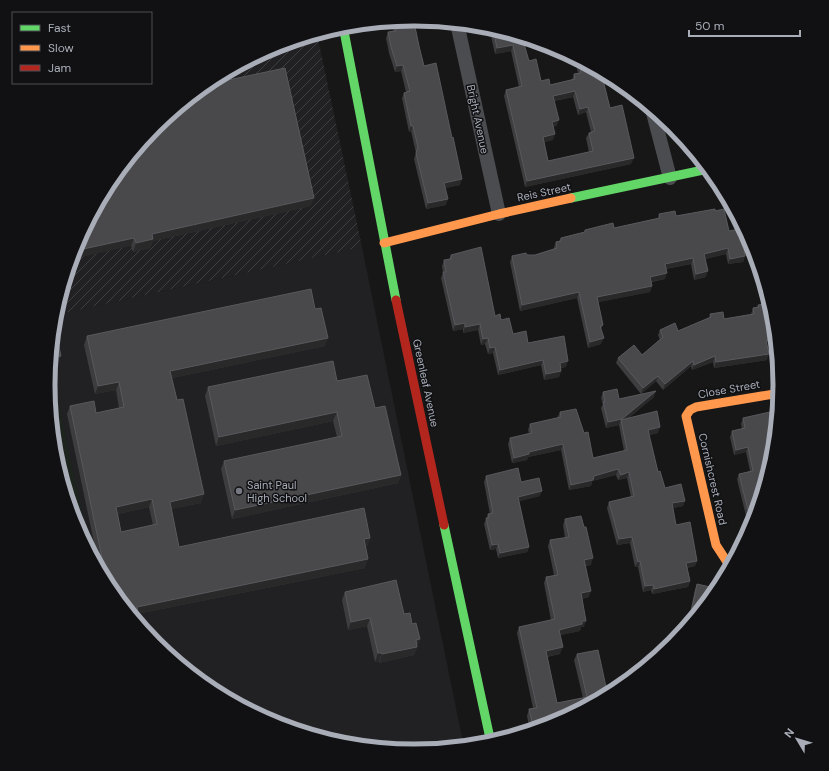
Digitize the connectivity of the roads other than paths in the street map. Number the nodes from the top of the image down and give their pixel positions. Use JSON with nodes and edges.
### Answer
{"nodes":[{"id":1,"x":458,"y":29,"type":"edge"},
{"id":2,"x":344,"y":33,"type":"edge"},
{"id":3,"x":654,"y":117,"type":"edge"},
{"id":4,"x":702,"y":170,"type":"edge"},
{"id":5,"x":670,"y":178,"type":"junction"},
{"id":6,"x":499,"y":214,"type":"junction"},
{"id":7,"x":384,"y":243,"type":"junction"},
{"id":8,"x":774,"y":393,"type":"edge"},
{"id":9,"x":686,"y":416,"type":"joint"},
{"id":10,"x":727,"y":562,"type":"edge"},
{"id":11,"x":490,"y":737,"type":"edge"}],
"edges":[{"from":1,"to":6,"type":"street","name":"Bright Avenue"},
{"from":2,"to":7,"type":"main road","name":"Greenleaf Avenue"},
{"from":3,"to":5,"type":"street"},
{"from":4,"to":5,"type":"main road","name":"Reis Street"},
{"from":5,"to":6,"type":"main road","name":"Reis Street"},
{"from":6,"to":7,"type":"main road","name":"Reis Street"},
{"from":7,"to":11,"type":"main road","name":"Greenleaf Avenue"},
{"from":8,"to":9,"type":"main road","name":"Close Street"},
{"from":9,"to":10,"type":"main road","name":"Cornishcrest Road"}]}
